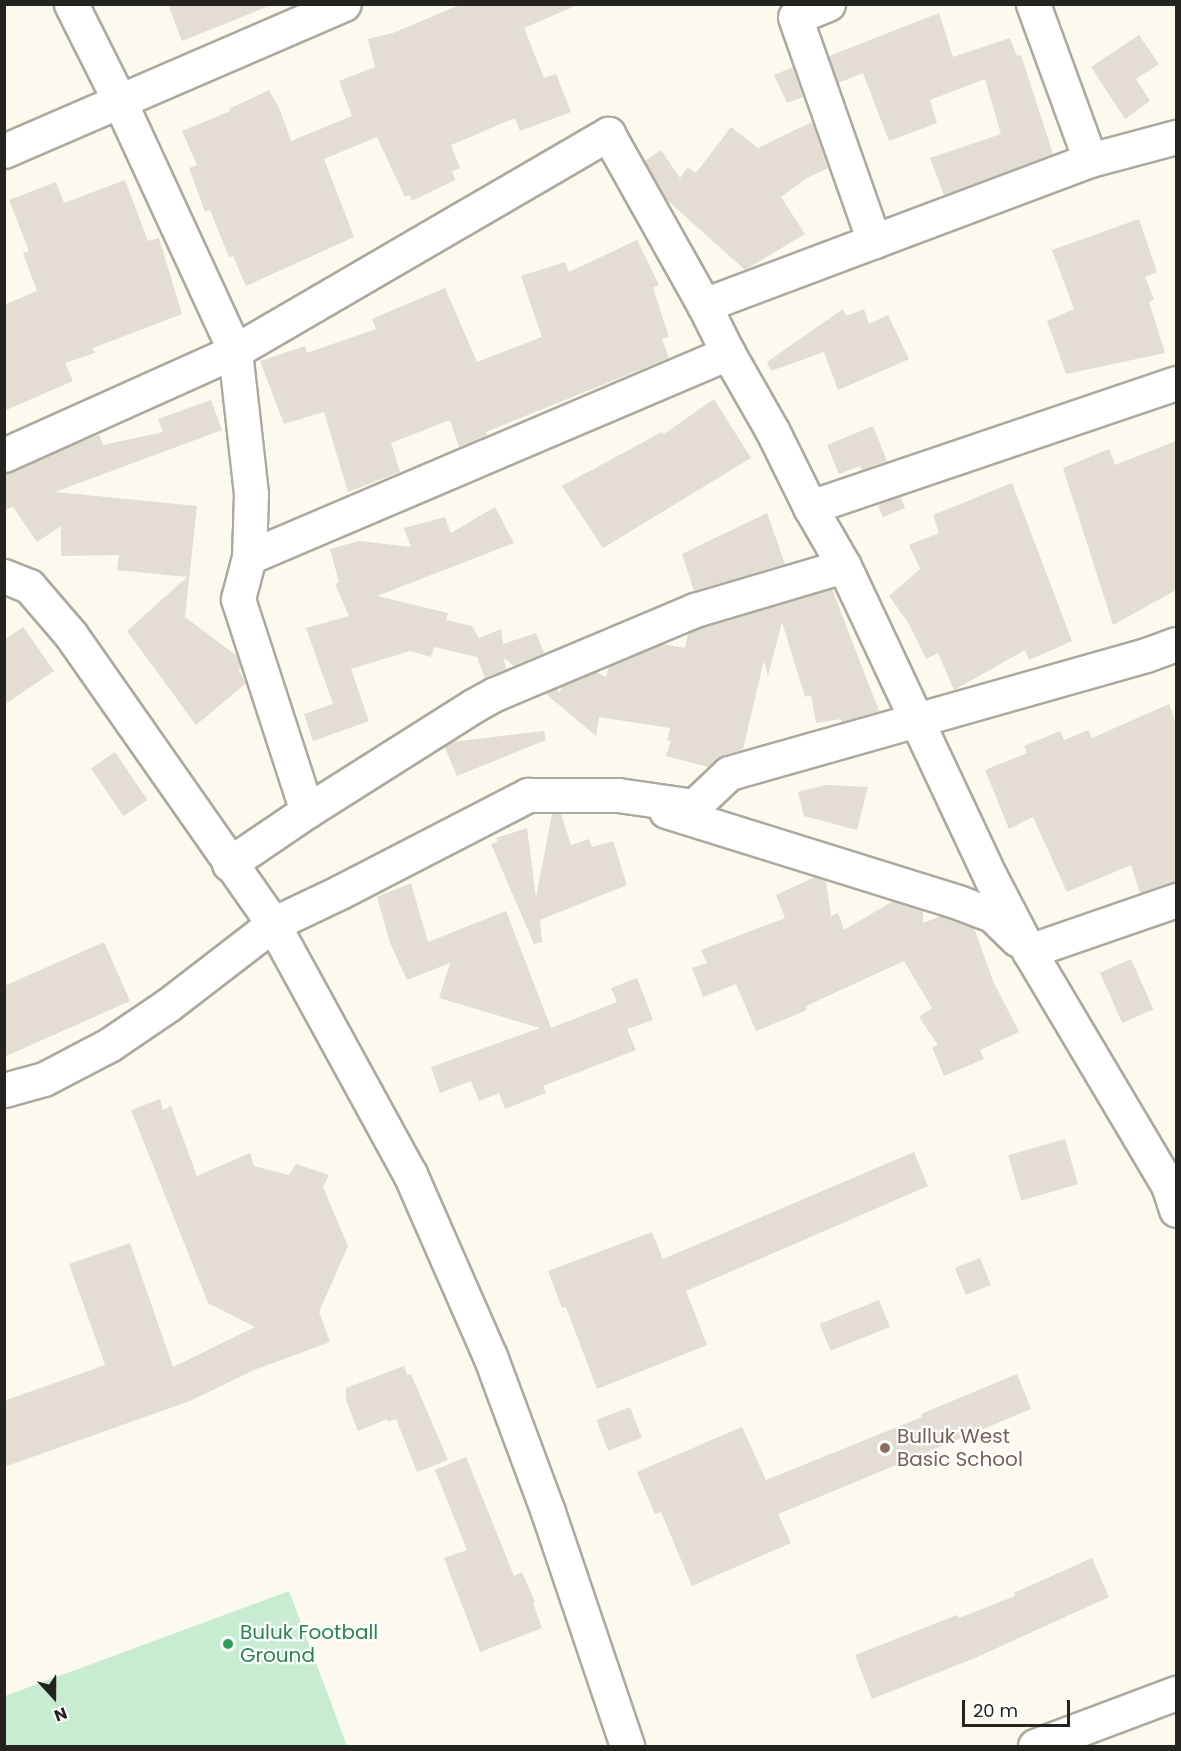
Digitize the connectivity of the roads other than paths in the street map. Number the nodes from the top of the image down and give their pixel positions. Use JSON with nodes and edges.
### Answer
{"nodes":[{"id":1,"x":71,"y":4,"type":"edge"},
{"id":2,"x":344,"y":4,"type":"edge"},
{"id":3,"x":828,"y":4,"type":"edge"},
{"id":4,"x":1033,"y":4,"type":"edge"},
{"id":5,"x":119,"y":100,"type":"junction"},
{"id":6,"x":1176,"y":137,"type":"edge"},
{"id":7,"x":4,"y":151,"type":"edge"},
{"id":8,"x":1090,"y":160,"type":"junction"},
{"id":9,"x":874,"y":241,"type":"junction"},
{"id":10,"x":704,"y":305,"type":"junction"},
{"id":11,"x":235,"y":351,"type":"junction"},
{"id":12,"x":728,"y":353,"type":"junction"},
{"id":13,"x":1176,"y":383,"type":"edge"},
{"id":14,"x":4,"y":455,"type":"edge"},
{"id":15,"x":810,"y":507,"type":"junction"},
{"id":16,"x":249,"y":557,"type":"junction"},
{"id":17,"x":844,"y":566,"type":"junction"},
{"id":18,"x":4,"y":576,"type":"edge"},
{"id":19,"x":1176,"y":644,"type":"edge"},
{"id":20,"x":918,"y":720,"type":"junction"},
{"id":21,"x":618,"y":795,"type":"junction"},
{"id":22,"x":307,"y":811,"type":"junction"},
{"id":23,"x":229,"y":864,"type":"junction"},
{"id":24,"x":1176,"y":900,"type":"edge"},
{"id":25,"x":273,"y":924,"type":"junction"},
{"id":26,"x":1029,"y":951,"type":"junction"},
{"id":27,"x":4,"y":1090,"type":"edge"},
{"id":28,"x":1174,"y":1192,"type":"edge"},
{"id":29,"x":1176,"y":1693,"type":"edge"},
{"id":30,"x":627,"y":1746,"type":"edge"},
{"id":31,"x":1035,"y":1746,"type":"edge"}],
"edges":[{"from":1,"to":5,"type":"street"},
{"from":2,"to":5,"type":"street"},
{"from":3,"to":9,"type":"street"},
{"from":4,"to":8,"type":"street"},
{"from":5,"to":7,"type":"street"},
{"from":5,"to":11,"type":"street"},
{"from":6,"to":8,"type":"street"},
{"from":8,"to":9,"type":"street"},
{"from":9,"to":10,"type":"street"},
{"from":10,"to":11,"type":"street"},
{"from":10,"to":12,"type":"street"},
{"from":11,"to":14,"type":"street"},
{"from":11,"to":16,"type":"street"},
{"from":12,"to":15,"type":"street"},
{"from":12,"to":16,"type":"street"},
{"from":13,"to":15,"type":"street"},
{"from":15,"to":17,"type":"street"},
{"from":16,"to":22,"type":"street"},
{"from":17,"to":20,"type":"street"},
{"from":17,"to":22,"type":"street"},
{"from":18,"to":23,"type":"street"},
{"from":19,"to":20,"type":"street"},
{"from":20,"to":21,"type":"street"},
{"from":20,"to":26,"type":"street"},
{"from":21,"to":25,"type":"street"},
{"from":21,"to":26,"type":"street"},
{"from":22,"to":23,"type":"street"},
{"from":23,"to":25,"type":"street"},
{"from":24,"to":26,"type":"street"},
{"from":25,"to":27,"type":"street"},
{"from":25,"to":30,"type":"street"},
{"from":26,"to":28,"type":"street"},
{"from":29,"to":31,"type":"street"}]}
